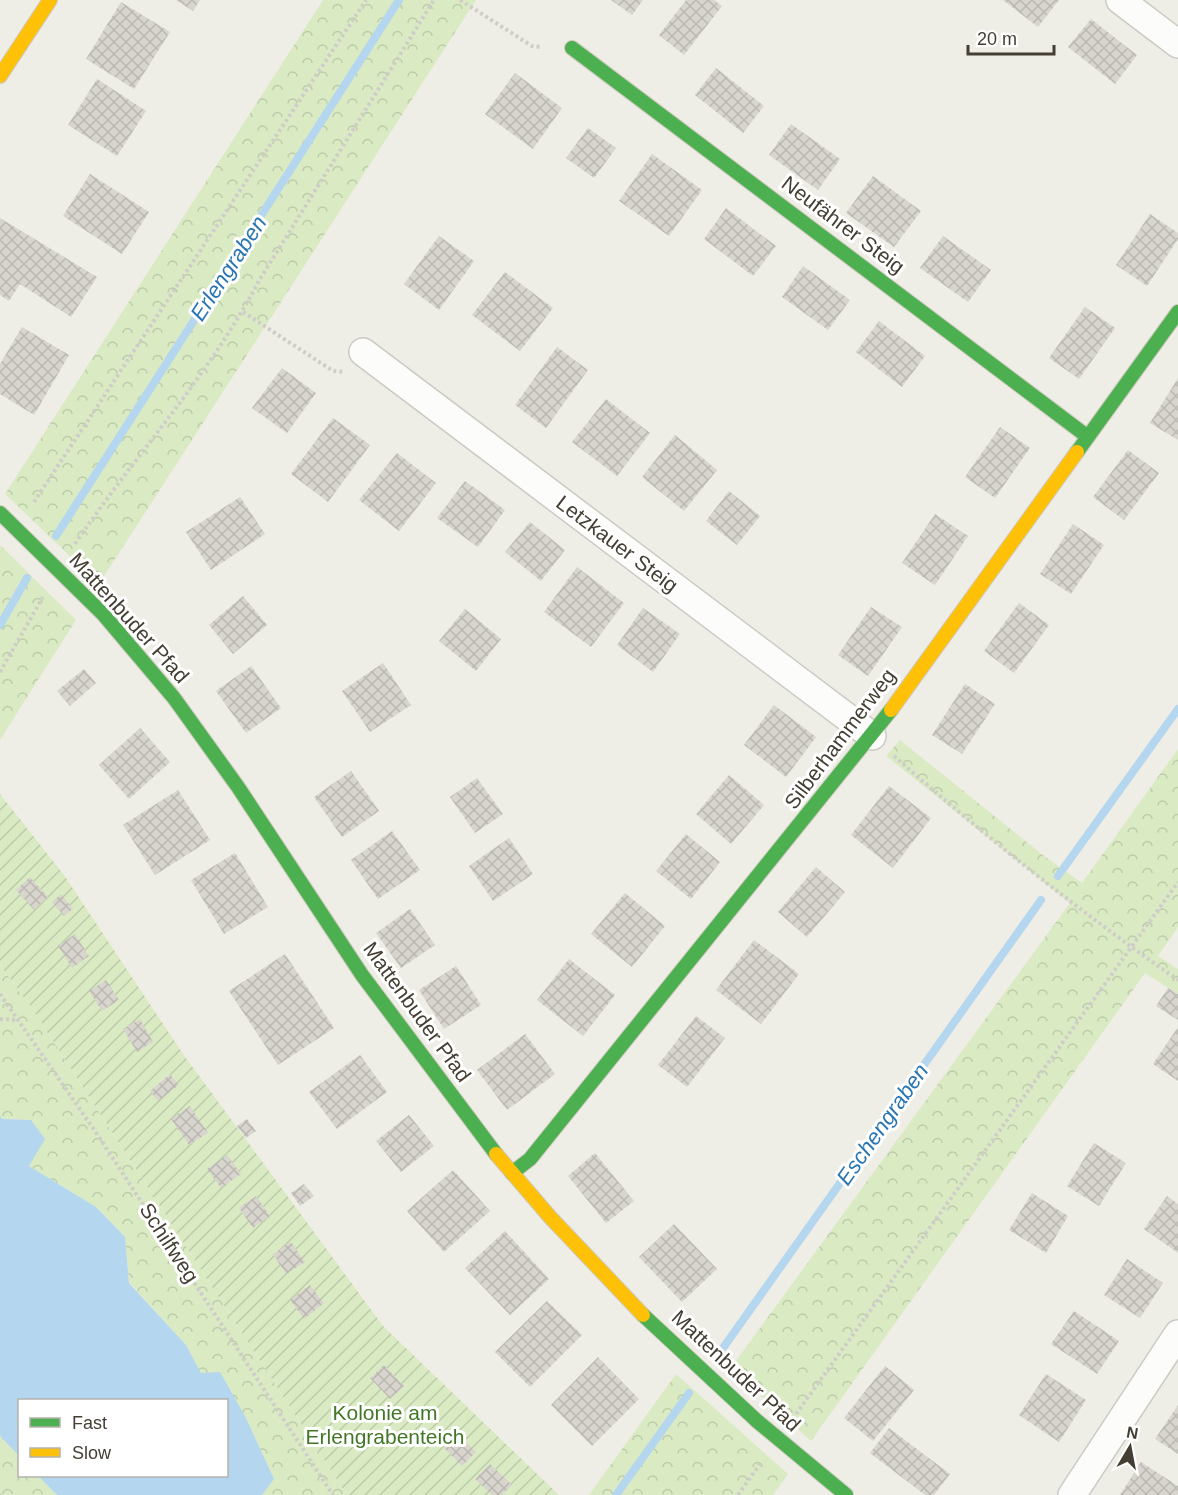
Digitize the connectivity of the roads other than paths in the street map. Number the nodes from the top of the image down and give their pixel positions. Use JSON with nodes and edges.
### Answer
{"nodes":[{"id":1,"x":50,"y":0,"type":"edge"},
{"id":2,"x":1120,"y":0,"type":"edge"},
{"id":3,"x":8,"y":44,"type":"edge"},
{"id":4,"x":1178,"y":44,"type":"edge"},
{"id":5,"x":572,"y":48,"type":"road end"},
{"id":6,"x":0,"y":76,"type":"edge"},
{"id":7,"x":1178,"y":312,"type":"edge"},
{"id":8,"x":363,"y":352,"type":"road end"},
{"id":9,"x":1088,"y":437,"type":"junction"},
{"id":10,"x":0,"y":513,"type":"edge"},
{"id":11,"x":872,"y":736,"type":"junction"},
{"id":12,"x":512,"y":1173,"type":"junction"},
{"id":13,"x":1178,"y":1334,"type":"edge"},
{"id":14,"x":846,"y":1495,"type":"edge"},
{"id":15,"x":1072,"y":1495,"type":"edge"}],
"edges":[{"from":1,"to":3,"type":"street"},
{"from":2,"to":4,"type":"street"},
{"from":3,"to":6,"type":"street"},
{"from":5,"to":9,"type":"street","name":"Neufährer Steig"},
{"from":7,"to":9,"type":"street","name":"Silberhammerweg"},
{"from":8,"to":11,"type":"street","name":"Letzkauer Steig"},
{"from":9,"to":11,"type":"street","name":"Silberhammerweg"},
{"from":10,"to":12,"type":"street","name":"Mattenbuder Pfad"},
{"from":11,"to":12,"type":"street","name":"Silberhammerweg"},
{"from":12,"to":14,"type":"street","name":"Mattenbuder Pfad"},
{"from":13,"to":15,"type":"street"}]}
